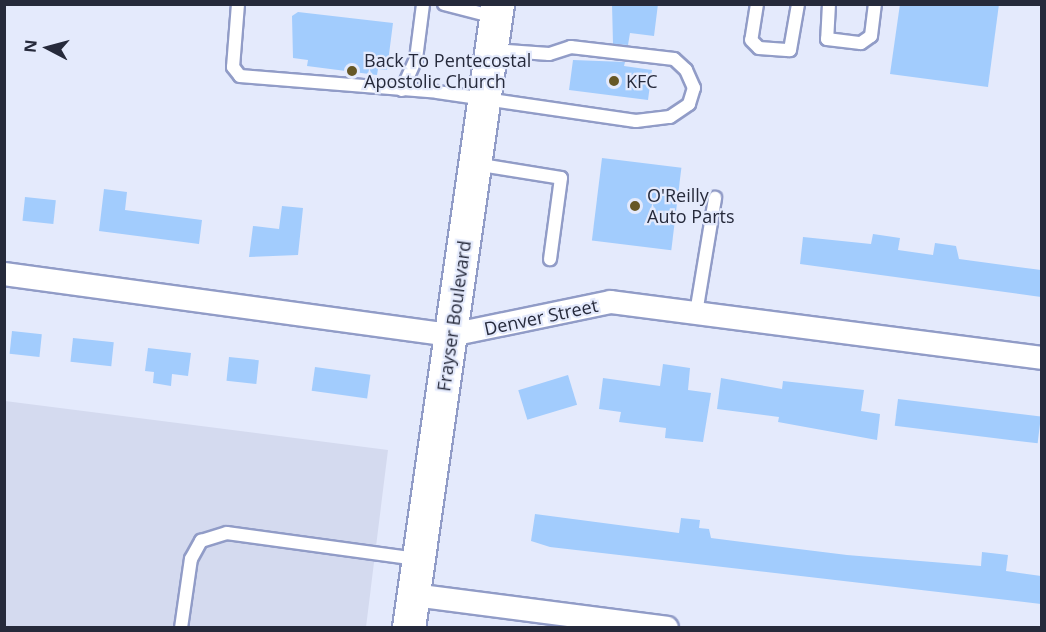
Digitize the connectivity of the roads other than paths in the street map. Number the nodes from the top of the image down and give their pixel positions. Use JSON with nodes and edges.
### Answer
{"nodes":[{"id":1,"x":238,"y":4,"type":"edge"},
{"id":2,"x":423,"y":4,"type":"edge"},
{"id":3,"x":444,"y":4,"type":"edge"},
{"id":4,"x":757,"y":4,"type":"edge"},
{"id":5,"x":798,"y":4,"type":"edge"},
{"id":6,"x":829,"y":4,"type":"edge"},
{"id":7,"x":875,"y":4,"type":"edge"},
{"id":8,"x":497,"y":11,"type":"edge"},
{"id":9,"x":492,"y":50,"type":"junction"},
{"id":10,"x":402,"y":90,"type":"junction"},
{"id":11,"x":484,"y":102,"type":"junction"},
{"id":12,"x":475,"y":164,"type":"junction"},
{"id":13,"x":715,"y":198,"type":"dead end"},
{"id":14,"x":550,"y":259,"type":"dead end"},
{"id":15,"x":4,"y":274,"type":"edge"},
{"id":16,"x":696,"y":313,"type":"junction"},
{"id":17,"x":452,"y":335,"type":"junction"},
{"id":18,"x":1041,"y":358,"type":"edge"},
{"id":19,"x":419,"y":560,"type":"junction"},
{"id":20,"x":414,"y":595,"type":"junction"},
{"id":21,"x":182,"y":627,"type":"edge"},
{"id":22,"x":409,"y":627,"type":"edge"},
{"id":23,"x":667,"y":627,"type":"edge"}],
"edges":[{"from":1,"to":10,"type":"lane"},
{"from":2,"to":10,"type":"lane"},
{"from":3,"to":8,"type":"lane"},
{"from":4,"to":5,"type":"lane"},
{"from":6,"to":7,"type":"lane"},
{"from":8,"to":9,"type":"main road","name":"Frayser Boulevard"},
{"from":9,"to":11,"type":"main road","name":"Frayser Boulevard"},
{"from":9,"to":11,"type":"lane"},
{"from":10,"to":11,"type":"lane"},
{"from":11,"to":12,"type":"main road","name":"Frayser Boulevard"},
{"from":12,"to":14,"type":"lane"},
{"from":12,"to":17,"type":"main road","name":"Frayser Boulevard"},
{"from":13,"to":16,"type":"lane"},
{"from":15,"to":17,"type":"street","name":"Denver Street"},
{"from":16,"to":17,"type":"street","name":"Denver Street"},
{"from":16,"to":18,"type":"street","name":"Denver Street"},
{"from":17,"to":19,"type":"main road","name":"Frayser Boulevard"},
{"from":19,"to":20,"type":"main road","name":"Frayser Boulevard"},
{"from":19,"to":21,"type":"lane"},
{"from":20,"to":22,"type":"main road","name":"Frayser Boulevard"},
{"from":20,"to":23,"type":"street"}]}
